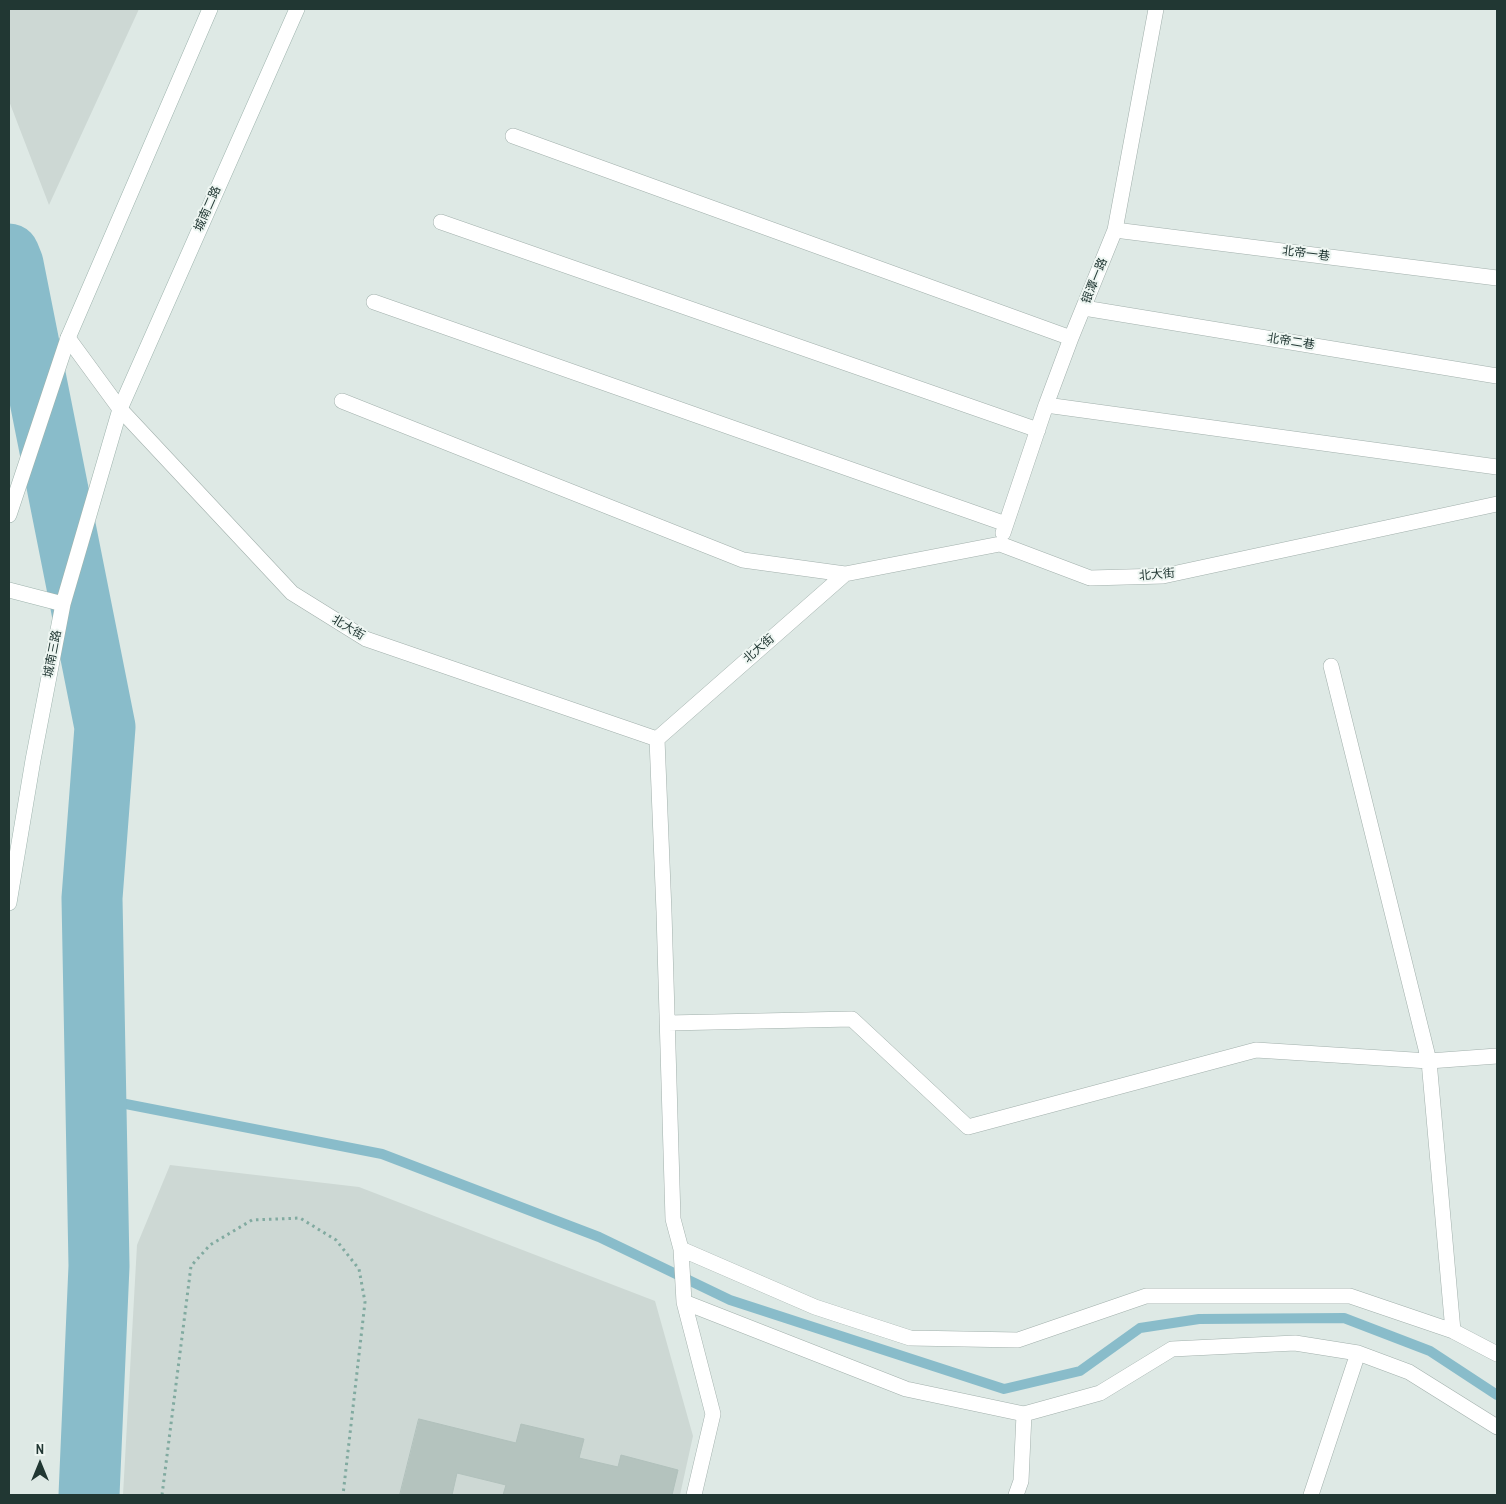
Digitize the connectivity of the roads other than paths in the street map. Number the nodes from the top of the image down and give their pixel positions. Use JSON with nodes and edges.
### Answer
{"nodes":[{"id":1,"x":210,"y":9,"type":"edge"},
{"id":2,"x":297,"y":9,"type":"edge"},
{"id":3,"x":1156,"y":9,"type":"edge"},
{"id":4,"x":513,"y":136,"type":"dead end"},
{"id":5,"x":441,"y":222,"type":"dead end"},
{"id":6,"x":1115,"y":230,"type":"junction"},
{"id":7,"x":1497,"y":278,"type":"edge"},
{"id":8,"x":374,"y":302,"type":"dead end"},
{"id":9,"x":1084,"y":308,"type":"junction"},
{"id":10,"x":68,"y":338,"type":"junction"},
{"id":11,"x":1071,"y":338,"type":"junction"},
{"id":12,"x":1497,"y":376,"type":"edge"},
{"id":13,"x":342,"y":401,"type":"dead end"},
{"id":14,"x":1046,"y":405,"type":"junction"},
{"id":15,"x":120,"y":409,"type":"junction"},
{"id":16,"x":1038,"y":430,"type":"junction"},
{"id":17,"x":1497,"y":467,"type":"edge"},
{"id":18,"x":1497,"y":504,"type":"edge"},
{"id":19,"x":9,"y":515,"type":"edge"},
{"id":20,"x":1006,"y":524,"type":"junction"},
{"id":21,"x":1000,"y":544,"type":"junction"},
{"id":22,"x":845,"y":574,"type":"junction"},
{"id":23,"x":9,"y":590,"type":"edge"},
{"id":24,"x":63,"y":604,"type":"junction"},
{"id":25,"x":1331,"y":666,"type":"dead end"},
{"id":26,"x":657,"y":739,"type":"junction"},
{"id":27,"x":9,"y":903,"type":"edge"},
{"id":28,"x":668,"y":1023,"type":"junction"},
{"id":29,"x":1497,"y":1056,"type":"edge"},
{"id":30,"x":1429,"y":1061,"type":"junction"},
{"id":31,"x":681,"y":1249,"type":"junction"},
{"id":32,"x":684,"y":1302,"type":"junction"},
{"id":33,"x":1454,"y":1331,"type":"junction"},
{"id":34,"x":1358,"y":1353,"type":"junction"},
{"id":35,"x":1497,"y":1354,"type":"edge"},
{"id":36,"x":1024,"y":1414,"type":"junction"},
{"id":37,"x":1497,"y":1427,"type":"edge"},
{"id":38,"x":694,"y":1495,"type":"edge"},
{"id":39,"x":1016,"y":1495,"type":"edge"},
{"id":40,"x":1311,"y":1495,"type":"edge"}],
"edges":[{"from":1,"to":10,"type":"street"},
{"from":2,"to":15,"type":"street","name":"城南二路"},
{"from":3,"to":6,"type":"street","name":"银潭一路"},
{"from":4,"to":11,"type":"street"},
{"from":5,"to":16,"type":"street"},
{"from":6,"to":7,"type":"street","name":"北帝一巷"},
{"from":6,"to":9,"type":"street","name":"银潭一路"},
{"from":8,"to":20,"type":"street"},
{"from":9,"to":11,"type":"street","name":"银潭一路"},
{"from":9,"to":12,"type":"street","name":"北帝二巷"},
{"from":10,"to":15,"type":"street","name":"北大街"},
{"from":10,"to":19,"type":"street"},
{"from":11,"to":14,"type":"street","name":"银潭一路"},
{"from":13,"to":22,"type":"street"},
{"from":14,"to":16,"type":"street","name":"银潭一路"},
{"from":14,"to":17,"type":"street"},
{"from":15,"to":24,"type":"street","name":"城南三路"},
{"from":15,"to":26,"type":"street","name":"北大街"},
{"from":16,"to":20,"type":"street","name":"银潭一路"},
{"from":18,"to":21,"type":"street","name":"北大街"},
{"from":20,"to":21,"type":"street","name":"银潭一路"},
{"from":21,"to":22,"type":"street"},
{"from":22,"to":26,"type":"street","name":"北大街"},
{"from":23,"to":24,"type":"street"},
{"from":24,"to":27,"type":"street","name":"城南三路"},
{"from":25,"to":30,"type":"street"},
{"from":26,"to":28,"type":"street"},
{"from":28,"to":30,"type":"street"},
{"from":28,"to":31,"type":"street"},
{"from":29,"to":30,"type":"street"},
{"from":30,"to":33,"type":"street"},
{"from":31,"to":32,"type":"street"},
{"from":31,"to":33,"type":"street"},
{"from":32,"to":36,"type":"street"},
{"from":32,"to":38,"type":"street"},
{"from":33,"to":35,"type":"street"},
{"from":34,"to":36,"type":"street"},
{"from":34,"to":37,"type":"street"},
{"from":34,"to":40,"type":"street"},
{"from":36,"to":39,"type":"street"}]}
